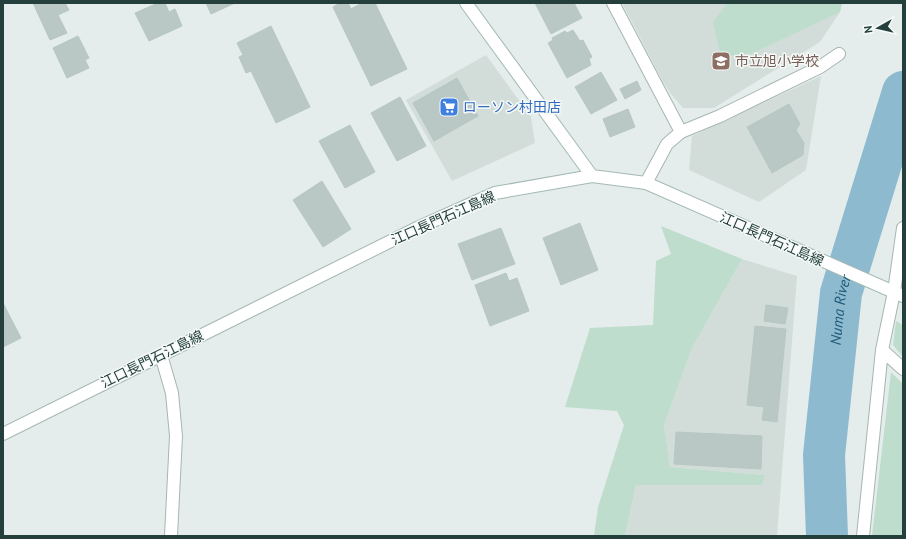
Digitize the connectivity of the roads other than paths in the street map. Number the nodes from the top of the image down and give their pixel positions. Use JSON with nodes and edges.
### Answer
{"nodes":[{"id":1,"x":466,"y":3,"type":"edge"},
{"id":2,"x":613,"y":3,"type":"edge"},
{"id":3,"x":839,"y":54,"type":"dead end"},
{"id":4,"x":681,"y":132,"type":"junction"},
{"id":5,"x":592,"y":176,"type":"junction"},
{"id":6,"x":646,"y":183,"type":"junction"},
{"id":7,"x":903,"y":228,"type":"edge"},
{"id":8,"x":899,"y":294,"type":"edge"},
{"id":9,"x":882,"y":350,"type":"junction"},
{"id":10,"x":161,"y":355,"type":"junction"},
{"id":11,"x":903,"y":369,"type":"edge"},
{"id":12,"x":3,"y":434,"type":"edge"},
{"id":13,"x":171,"y":536,"type":"edge"},
{"id":14,"x":863,"y":536,"type":"edge"}],
"edges":[{"from":1,"to":5,"type":"main road"},
{"from":2,"to":4,"type":"main road"},
{"from":3,"to":4,"type":"main road"},
{"from":4,"to":6,"type":"main road"},
{"from":5,"to":6,"type":"main road","name":"江口長門石江島線"},
{"from":5,"to":10,"type":"main road","name":"江口長門石江島線"},
{"from":6,"to":8,"type":"main road","name":"江口長門石江島線"},
{"from":7,"to":8,"type":"main road"},
{"from":8,"to":9,"type":"main road"},
{"from":9,"to":11,"type":"main road"},
{"from":9,"to":14,"type":"main road"},
{"from":10,"to":12,"type":"main road","name":"江口長門石江島線"},
{"from":10,"to":13,"type":"main road"}]}
